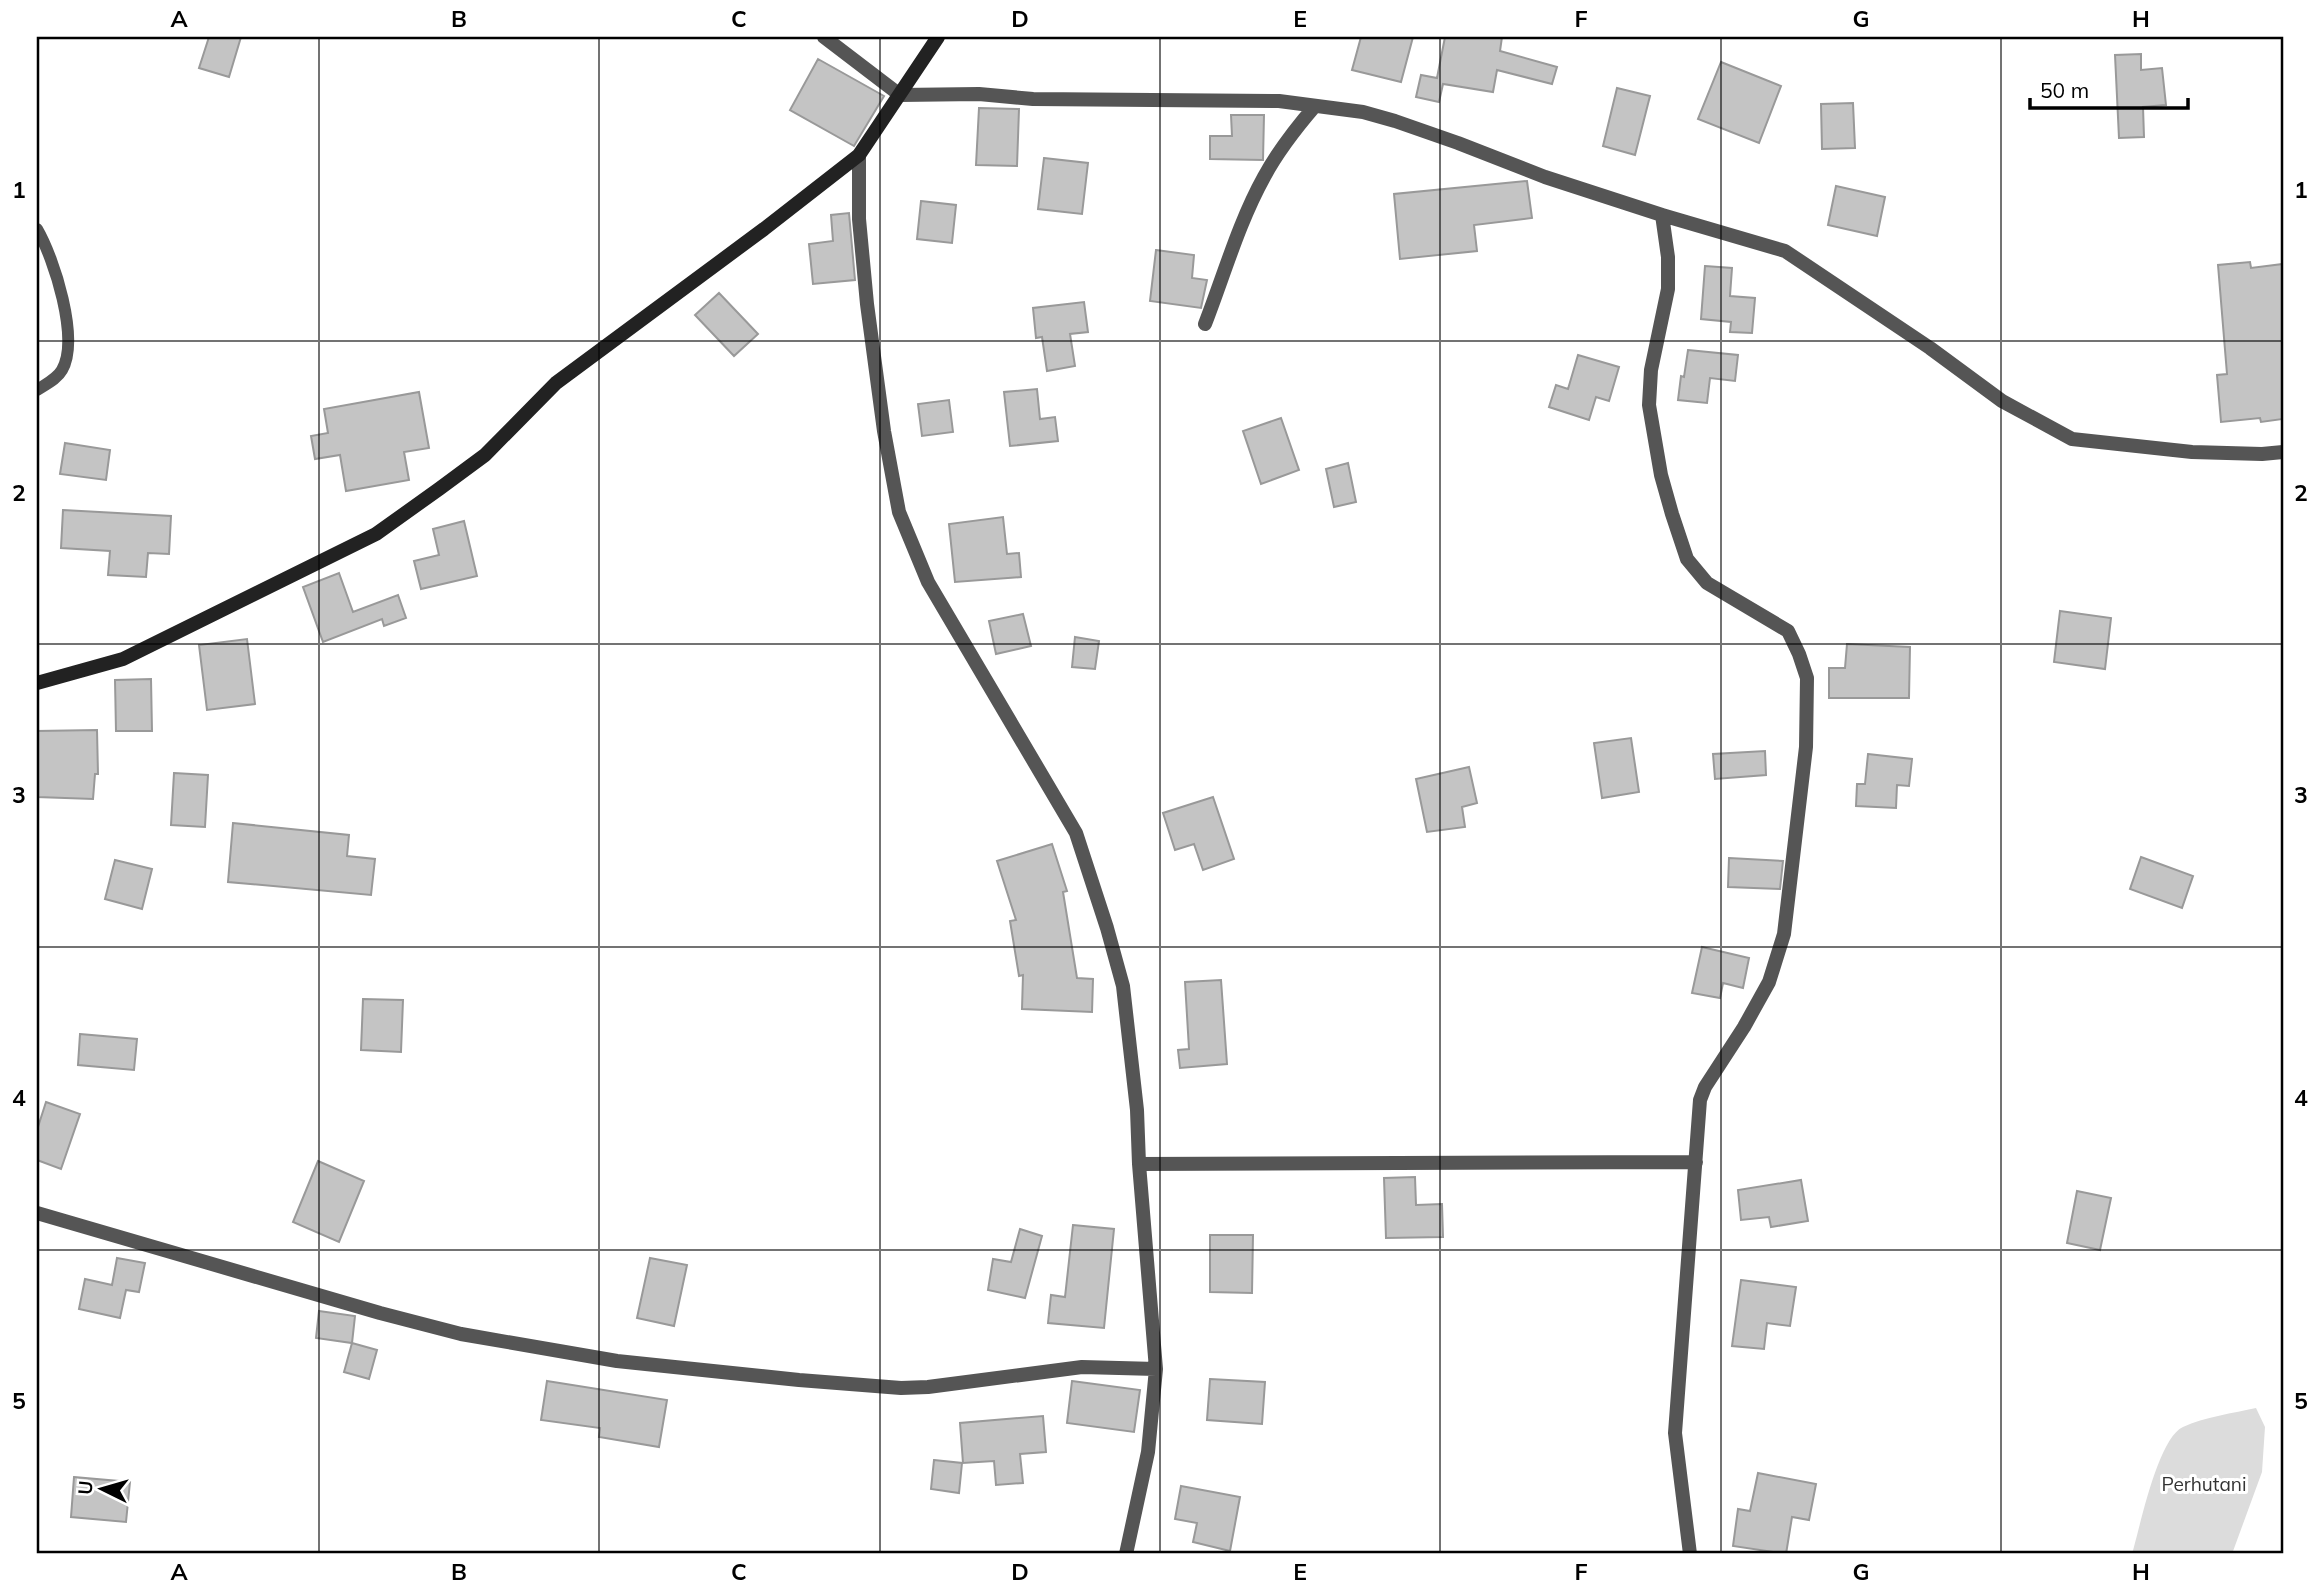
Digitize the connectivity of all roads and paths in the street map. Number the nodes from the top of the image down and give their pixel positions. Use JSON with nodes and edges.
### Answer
{"nodes":[{"id":1,"x":824,"y":37,"type":"edge"},
{"id":2,"x":938,"y":37,"type":"edge"},
{"id":3,"x":900,"y":95,"type":"junction"},
{"id":4,"x":1315,"y":106,"type":"junction"},
{"id":5,"x":859,"y":155,"type":"junction"},
{"id":6,"x":1662,"y":215,"type":"junction"},
{"id":7,"x":37,"y":229,"type":"edge"},
{"id":8,"x":1205,"y":324,"type":"dead end"},
{"id":9,"x":37,"y":390,"type":"edge"},
{"id":10,"x":2283,"y":452,"type":"edge"},
{"id":11,"x":37,"y":683,"type":"edge"},
{"id":12,"x":1696,"y":1162,"type":"junction"},
{"id":13,"x":1139,"y":1164,"type":"junction"},
{"id":14,"x":37,"y":1213,"type":"edge"},
{"id":15,"x":1156,"y":1369,"type":"junction"},
{"id":16,"x":1126,"y":1554,"type":"edge"},
{"id":17,"x":1690,"y":1554,"type":"edge"}],
"edges":[{"from":1,"to":3,"type":"street"},
{"from":2,"to":3,"type":"street"},
{"from":3,"to":4,"type":"street"},
{"from":3,"to":5,"type":"street"},
{"from":4,"to":6,"type":"street"},
{"from":4,"to":8,"type":"street"},
{"from":5,"to":11,"type":"street"},
{"from":5,"to":13,"type":"street"},
{"from":6,"to":10,"type":"street"},
{"from":6,"to":12,"type":"street"},
{"from":7,"to":9,"type":"lane"},
{"from":12,"to":13,"type":"street"},
{"from":12,"to":17,"type":"street"},
{"from":13,"to":15,"type":"street"},
{"from":14,"to":15,"type":"street"},
{"from":15,"to":16,"type":"street"}]}
